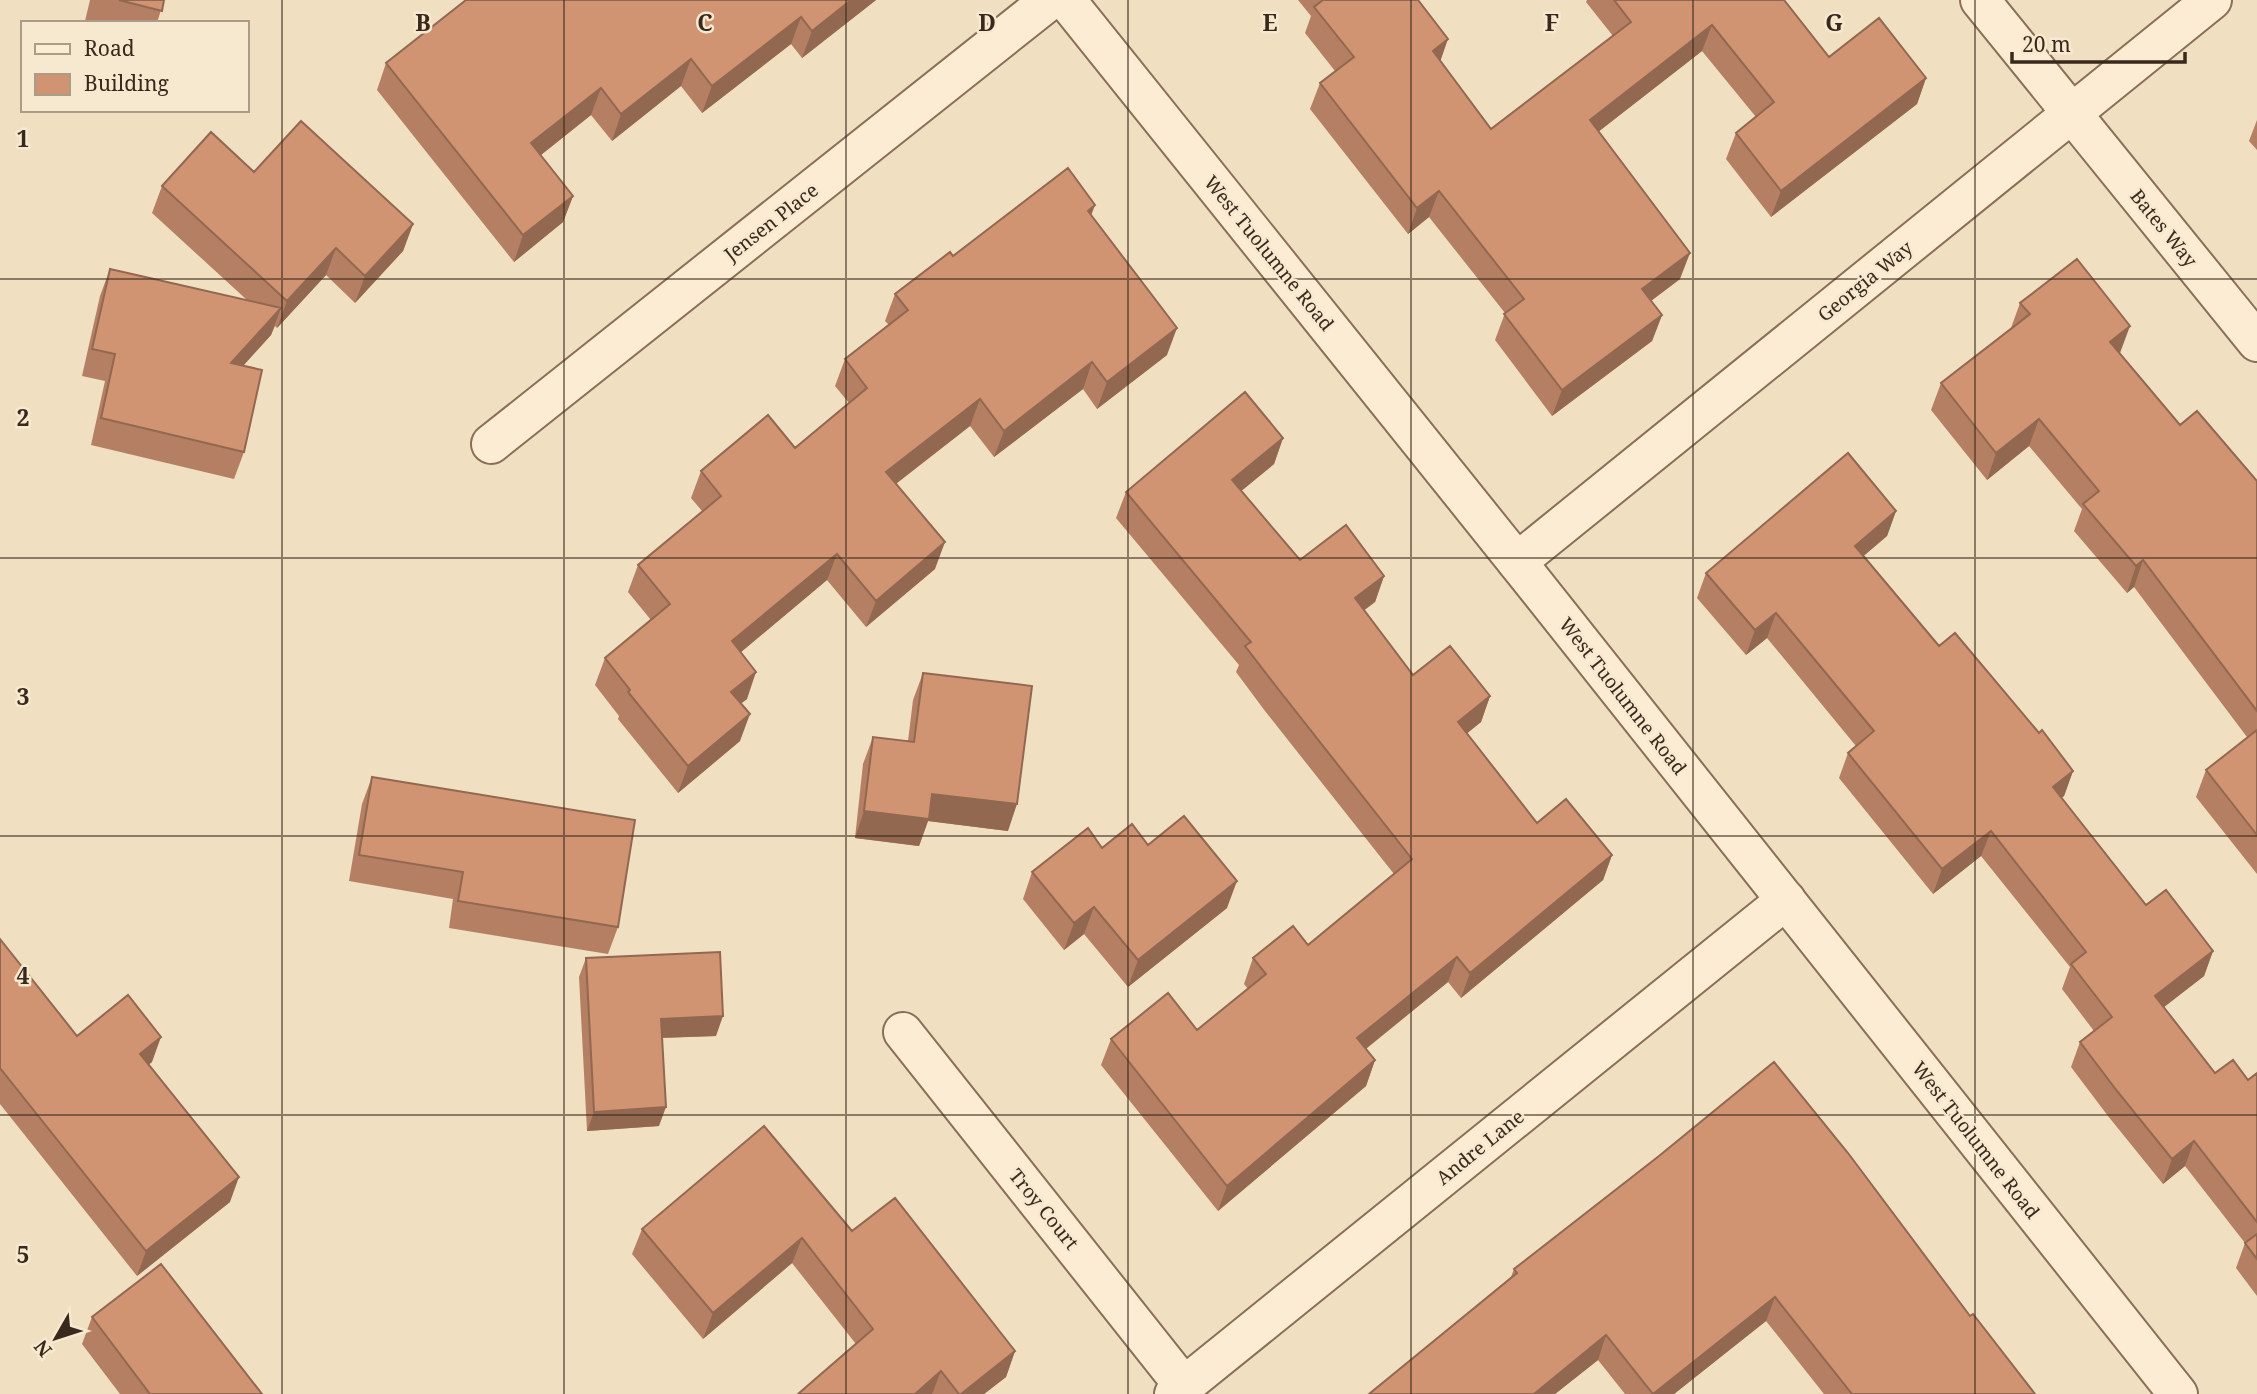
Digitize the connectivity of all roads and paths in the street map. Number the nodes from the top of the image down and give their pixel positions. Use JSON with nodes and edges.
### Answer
{"nodes":[{"id":1,"x":1050,"y":0,"type":"edge"},
{"id":2,"x":1066,"y":0,"type":"edge"},
{"id":3,"x":1980,"y":0,"type":"edge"},
{"id":4,"x":2212,"y":0,"type":"edge"},
{"id":5,"x":2072,"y":113,"type":"junction"},
{"id":6,"x":2257,"y":342,"type":"edge"},
{"id":7,"x":491,"y":444,"type":"dead end"},
{"id":8,"x":1517,"y":562,"type":"junction"},
{"id":9,"x":1786,"y":901,"type":"junction"},
{"id":10,"x":903,"y":1032,"type":"dead end"},
{"id":11,"x":1179,"y":1390,"type":"edge"},
{"id":12,"x":2178,"y":1394,"type":"edge"}],
"edges":[{"from":1,"to":7,"type":"street","name":"Jensen Place"},
{"from":2,"to":8,"type":"street","name":"West Tuolumne Road"},
{"from":3,"to":5,"type":"street","name":"Bates Way"},
{"from":4,"to":5,"type":"street","name":"Georgia Way"},
{"from":5,"to":6,"type":"street","name":"Bates Way"},
{"from":5,"to":8,"type":"street","name":"Georgia Way"},
{"from":8,"to":9,"type":"street","name":"West Tuolumne Road"},
{"from":9,"to":11,"type":"street","name":"Andre Lane"},
{"from":9,"to":12,"type":"street","name":"West Tuolumne Road"},
{"from":10,"to":11,"type":"street","name":"Troy Court"}]}
